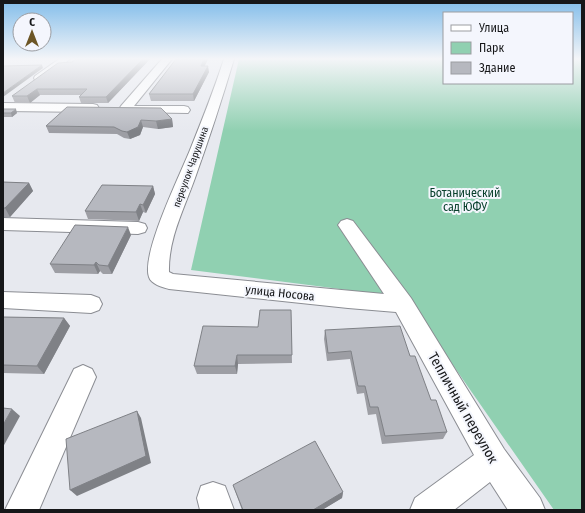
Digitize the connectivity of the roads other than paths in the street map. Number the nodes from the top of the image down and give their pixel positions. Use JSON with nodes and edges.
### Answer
{"nodes":[{"id":1,"x":32,"y":83,"type":"edge"},
{"id":2,"x":147,"y":83,"type":"edge"},
{"id":3,"x":221,"y":83,"type":"edge"},
{"id":4,"x":28,"y":86,"type":"edge"},
{"id":5,"x":15,"y":95,"type":"edge"},
{"id":6,"x":3,"y":105,"type":"edge"},
{"id":7,"x":125,"y":109,"type":"junction"},
{"id":8,"x":184,"y":110,"type":"dead end"},
{"id":9,"x":3,"y":224,"type":"edge"},
{"id":10,"x":347,"y":226,"type":"dead end"},
{"id":11,"x":138,"y":228,"type":"dead end"},
{"id":12,"x":159,"y":276,"type":"joint"},
{"id":13,"x":3,"y":300,"type":"edge"},
{"id":14,"x":91,"y":304,"type":"dead end"},
{"id":15,"x":403,"y":304,"type":"junction"},
{"id":16,"x":82,"y":377,"type":"dead end"},
{"id":17,"x":493,"y":460,"type":"junction"},
{"id":18,"x":22,"y":510,"type":"edge"},
{"id":19,"x":427,"y":510,"type":"edge"},
{"id":20,"x":528,"y":510,"type":"edge"}],
"edges":[{"from":1,"to":4,"type":"street"},
{"from":2,"to":7,"type":"street"},
{"from":3,"to":12,"type":"street","name":"переулок Чарушина"},
{"from":5,"to":6,"type":"street"},
{"from":6,"to":7,"type":"street"},
{"from":7,"to":8,"type":"street"},
{"from":9,"to":11,"type":"street"},
{"from":10,"to":15,"type":"street","name":"Тепличный переулок"},
{"from":12,"to":15,"type":"street","name":"улица Носова"},
{"from":13,"to":14,"type":"street"},
{"from":15,"to":17,"type":"street","name":"Тепличный переулок"},
{"from":16,"to":18,"type":"street"},
{"from":17,"to":19,"type":"street"},
{"from":17,"to":20,"type":"street","name":"Тепличный переулок"}]}
